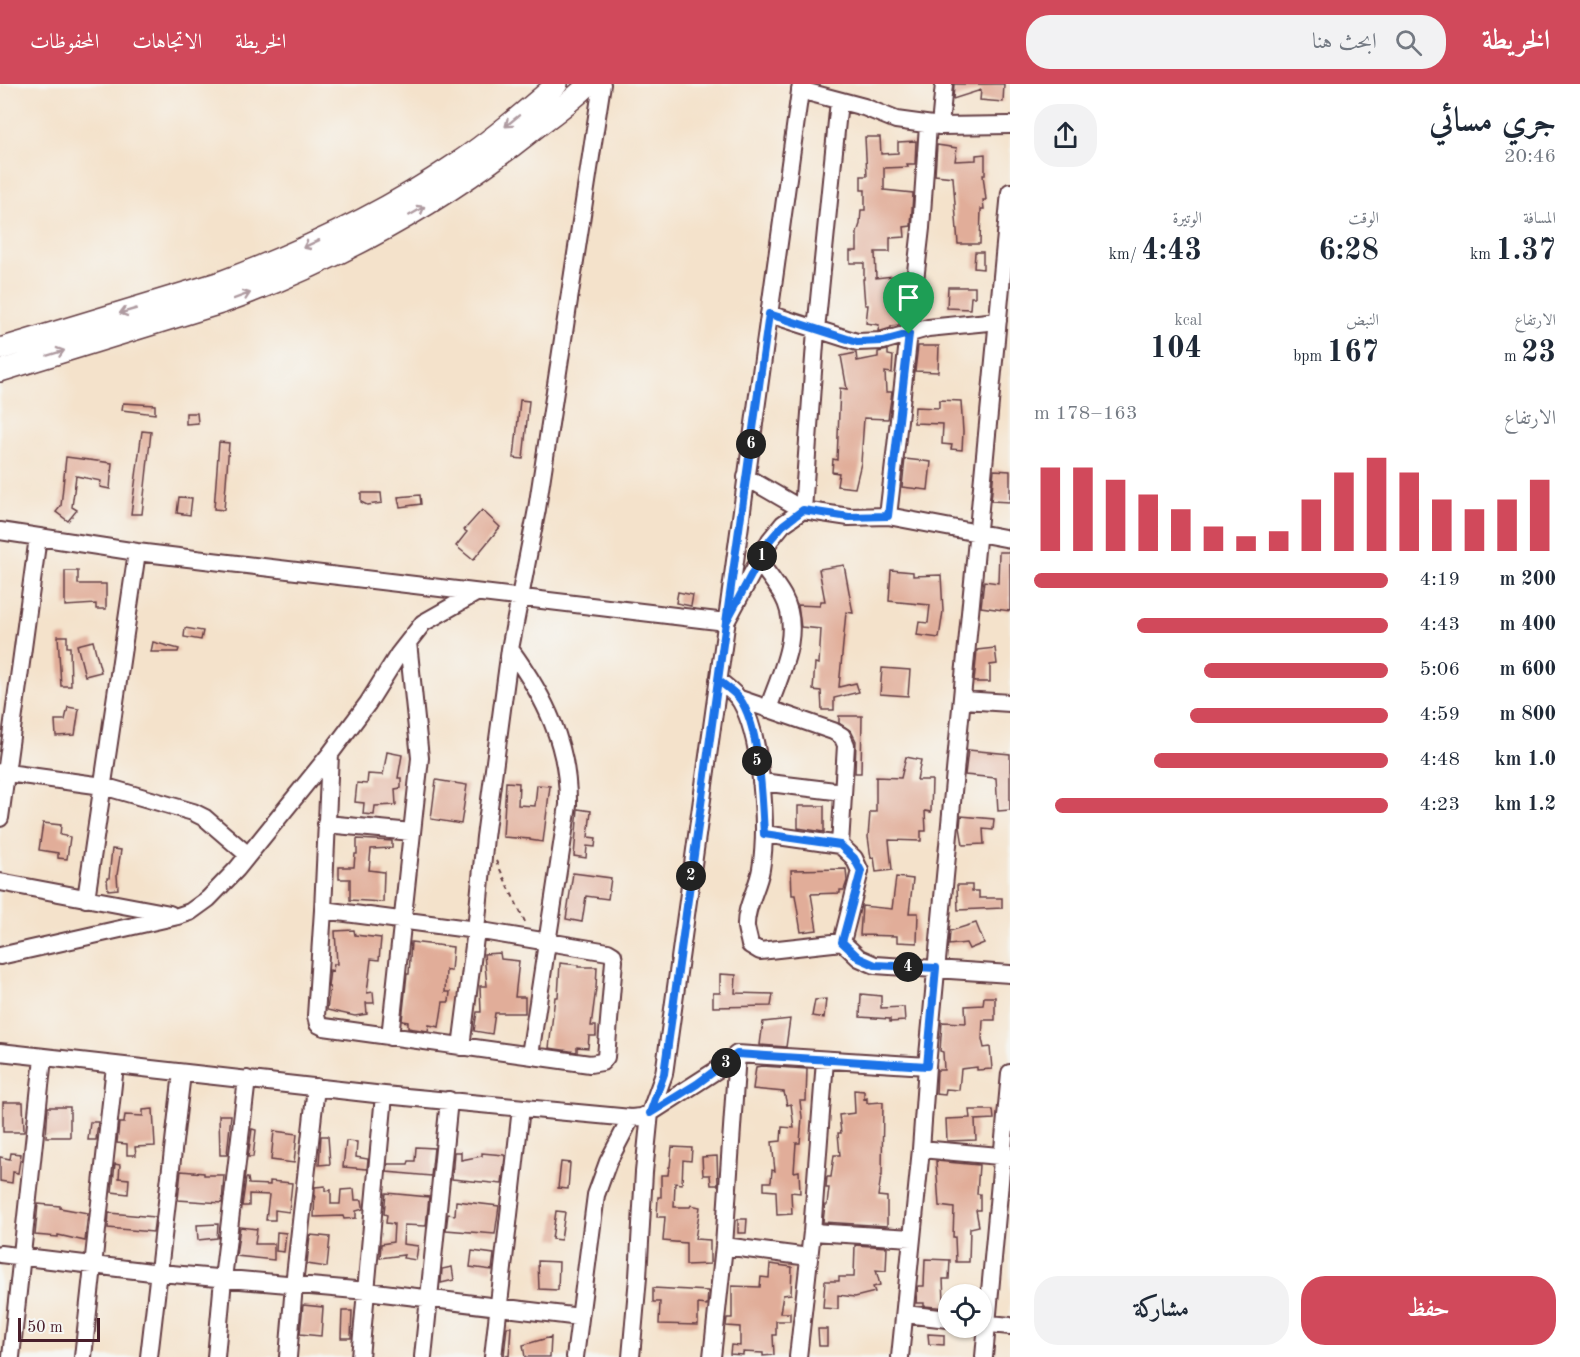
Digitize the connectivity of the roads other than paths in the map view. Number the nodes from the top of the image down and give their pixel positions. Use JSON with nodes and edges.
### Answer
{"nodes":[{"id":1,"x":557,"y":84,"type":"edge"},
{"id":2,"x":589,"y":84,"type":"edge"},
{"id":3,"x":602,"y":84,"type":"edge"},
{"id":4,"x":944,"y":84,"type":"edge"},
{"id":5,"x":800,"y":87,"type":"edge"},
{"id":6,"x":839,"y":101,"type":"junction"},
{"id":7,"x":934,"y":125,"type":"junction"},
{"id":8,"x":1010,"y":125,"type":"edge"},
{"id":9,"x":1010,"y":192,"type":"edge"},
{"id":10,"x":345,"y":239,"type":"junction"},
{"id":11,"x":769,"y":314,"type":"junction"},
{"id":12,"x":998,"y":321,"type":"junction"},
{"id":13,"x":816,"y":330,"type":"junction"},
{"id":14,"x":909,"y":334,"type":"junction"},
{"id":15,"x":0,"y":349,"type":"edge"},
{"id":16,"x":0,"y":371,"type":"edge"},
{"id":17,"x":746,"y":477,"type":"junction"},
{"id":18,"x":803,"y":510,"type":"junction"},
{"id":19,"x":888,"y":516,"type":"junction"},
{"id":20,"x":0,"y":531,"type":"edge"},
{"id":21,"x":979,"y":532,"type":"junction"},
{"id":22,"x":38,"y":537,"type":"junction"},
{"id":23,"x":1010,"y":539,"type":"edge"},
{"id":24,"x":137,"y":552,"type":"junction"},
{"id":25,"x":759,"y":562,"type":"junction"},
{"id":26,"x":476,"y":593,"type":"junction"},
{"id":27,"x":521,"y":597,"type":"junction"},
{"id":28,"x":726,"y":622,"type":"junction"},
{"id":29,"x":408,"y":642,"type":"junction"},
{"id":30,"x":510,"y":649,"type":"junction"},
{"id":31,"x":718,"y":680,"type":"junction"},
{"id":32,"x":740,"y":699,"type":"junction"},
{"id":33,"x":963,"y":700,"type":"junction"},
{"id":34,"x":1010,"y":704,"type":"edge"},
{"id":35,"x":768,"y":709,"type":"junction"},
{"id":36,"x":330,"y":754,"type":"junction"},
{"id":37,"x":3,"y":772,"type":"edge"},
{"id":38,"x":761,"y":782,"type":"junction"},
{"id":39,"x":103,"y":786,"type":"junction"},
{"id":40,"x":843,"y":792,"type":"junction"},
{"id":41,"x":0,"y":818,"type":"edge"},
{"id":42,"x":326,"y":824,"type":"junction"},
{"id":43,"x":412,"y":832,"type":"junction"},
{"id":44,"x":764,"y":834,"type":"junction"},
{"id":45,"x":840,"y":845,"type":"junction"},
{"id":46,"x":248,"y":855,"type":"junction"},
{"id":47,"x":0,"y":882,"type":"edge"},
{"id":48,"x":86,"y":899,"type":"junction"},
{"id":49,"x":323,"y":910,"type":"junction"},
{"id":50,"x":178,"y":916,"type":"junction"},
{"id":51,"x":402,"y":921,"type":"junction"},
{"id":52,"x":476,"y":930,"type":"junction"},
{"id":53,"x":540,"y":941,"type":"junction"},
{"id":54,"x":842,"y":942,"type":"junction"},
{"id":55,"x":0,"y":956,"type":"edge"},
{"id":56,"x":936,"y":968,"type":"junction"},
{"id":57,"x":1010,"y":974,"type":"edge"},
{"id":58,"x":390,"y":1037,"type":"junction"},
{"id":59,"x":460,"y":1047,"type":"junction"},
{"id":60,"x":0,"y":1052,"type":"edge"},
{"id":61,"x":737,"y":1054,"type":"junction"},
{"id":62,"x":530,"y":1055,"type":"junction"},
{"id":63,"x":43,"y":1058,"type":"junction"},
{"id":64,"x":825,"y":1060,"type":"junction"},
{"id":65,"x":115,"y":1066,"type":"junction"},
{"id":66,"x":927,"y":1066,"type":"junction"},
{"id":67,"x":182,"y":1073,"type":"junction"},
{"id":68,"x":1010,"y":1073,"type":"edge"},
{"id":69,"x":247,"y":1079,"type":"junction"},
{"id":70,"x":316,"y":1087,"type":"junction"},
{"id":71,"x":384,"y":1095,"type":"junction"},
{"id":72,"x":449,"y":1101,"type":"junction"},
{"id":73,"x":521,"y":1108,"type":"junction"},
{"id":74,"x":650,"y":1113,"type":"junction"},
{"id":75,"x":631,"y":1118,"type":"junction"},
{"id":76,"x":921,"y":1149,"type":"junction"},
{"id":77,"x":1007,"y":1157,"type":"edge"},
{"id":78,"x":812,"y":1232,"type":"junction"},
{"id":79,"x":912,"y":1238,"type":"junction"},
{"id":80,"x":724,"y":1246,"type":"junction"},
{"id":81,"x":0,"y":1254,"type":"edge"},
{"id":82,"x":22,"y":1257,"type":"junction"},
{"id":83,"x":809,"y":1257,"type":"junction"},
{"id":84,"x":93,"y":1265,"type":"junction"},
{"id":85,"x":160,"y":1273,"type":"junction"},
{"id":86,"x":223,"y":1279,"type":"junction"},
{"id":87,"x":989,"y":1284,"type":"edge"},
{"id":88,"x":294,"y":1285,"type":"junction"},
{"id":89,"x":367,"y":1291,"type":"junction"},
{"id":90,"x":429,"y":1300,"type":"junction"},
{"id":91,"x":498,"y":1307,"type":"junction"},
{"id":92,"x":905,"y":1314,"type":"junction"},
{"id":93,"x":580,"y":1317,"type":"junction"},
{"id":94,"x":938,"y":1318,"type":"edge"},
{"id":95,"x":992,"y":1324,"type":"edge"},
{"id":96,"x":1010,"y":1326,"type":"edge"},
{"id":97,"x":984,"y":1338,"type":"edge"},
{"id":98,"x":11,"y":1357,"type":"edge"},
{"id":99,"x":83,"y":1357,"type":"edge"},
{"id":100,"x":149,"y":1357,"type":"edge"},
{"id":101,"x":216,"y":1357,"type":"edge"},
{"id":102,"x":288,"y":1357,"type":"edge"},
{"id":103,"x":360,"y":1357,"type":"edge"},
{"id":104,"x":423,"y":1357,"type":"edge"},
{"id":105,"x":493,"y":1357,"type":"edge"},
{"id":106,"x":575,"y":1357,"type":"edge"},
{"id":107,"x":631,"y":1357,"type":"edge"},
{"id":108,"x":712,"y":1357,"type":"edge"},
{"id":109,"x":798,"y":1357,"type":"edge"},
{"id":110,"x":900,"y":1357,"type":"edge"},
{"id":111,"x":984,"y":1357,"type":"edge"}],
"edges":[{"from":1,"to":10,"type":"main road","one_way":true},
{"from":10,"to":2,"type":"main road","one_way":true},
{"from":3,"to":27,"type":"street"},
{"from":4,"to":7,"type":"street"},
{"from":5,"to":6,"type":"street"},
{"from":5,"to":11,"type":"street"},
{"from":6,"to":7,"type":"street"},
{"from":6,"to":13,"type":"street"},
{"from":7,"to":8,"type":"street"},
{"from":7,"to":14,"type":"street"},
{"from":9,"to":12,"type":"street"},
{"from":10,"to":15,"type":"main road","one_way":true},
{"from":16,"to":10,"type":"main road","one_way":true},
{"from":11,"to":13,"type":"street"},
{"from":11,"to":17,"type":"street"},
{"from":12,"to":14,"type":"street"},
{"from":12,"to":21,"type":"street"},
{"from":13,"to":14,"type":"street"},
{"from":13,"to":18,"type":"street"},
{"from":14,"to":19,"type":"street"},
{"from":17,"to":18,"type":"street"},
{"from":17,"to":28,"type":"street"},
{"from":18,"to":19,"type":"street"},
{"from":18,"to":25,"type":"street"},
{"from":19,"to":21,"type":"street"},
{"from":20,"to":22,"type":"street"},
{"from":21,"to":23,"type":"street"},
{"from":21,"to":33,"type":"street"},
{"from":22,"to":24,"type":"street"},
{"from":22,"to":37,"type":"street"},
{"from":24,"to":26,"type":"street"},
{"from":24,"to":39,"type":"street"},
{"from":25,"to":28,"type":"street"},
{"from":25,"to":35,"type":"street"},
{"from":26,"to":27,"type":"street"},
{"from":26,"to":29,"type":"street"},
{"from":27,"to":28,"type":"street"},
{"from":27,"to":30,"type":"street"},
{"from":28,"to":31,"type":"street"},
{"from":29,"to":36,"type":"street"},
{"from":29,"to":43,"type":"street"},
{"from":30,"to":52,"type":"street"},
{"from":30,"to":53,"type":"street"},
{"from":31,"to":32,"type":"street"},
{"from":31,"to":74,"type":"street"},
{"from":32,"to":35,"type":"street"},
{"from":32,"to":38,"type":"street"},
{"from":33,"to":34,"type":"street"},
{"from":33,"to":56,"type":"street"},
{"from":35,"to":40,"type":"street"},
{"from":36,"to":42,"type":"street"},
{"from":36,"to":46,"type":"street"},
{"from":37,"to":39,"type":"street"},
{"from":37,"to":41,"type":"street"},
{"from":38,"to":40,"type":"street"},
{"from":38,"to":44,"type":"street"},
{"from":39,"to":46,"type":"street"},
{"from":39,"to":48,"type":"street"},
{"from":40,"to":45,"type":"street"},
{"from":42,"to":43,"type":"street"},
{"from":42,"to":49,"type":"street"},
{"from":43,"to":51,"type":"street"},
{"from":44,"to":45,"type":"street"},
{"from":44,"to":54,"type":"street"},
{"from":45,"to":54,"type":"street"},
{"from":46,"to":50,"type":"street"},
{"from":47,"to":48,"type":"street"},
{"from":48,"to":50,"type":"street"},
{"from":49,"to":51,"type":"street"},
{"from":49,"to":58,"type":"street"},
{"from":50,"to":55,"type":"street"},
{"from":51,"to":52,"type":"street"},
{"from":51,"to":58,"type":"street"},
{"from":52,"to":53,"type":"street"},
{"from":52,"to":59,"type":"street"},
{"from":53,"to":62,"type":"street"},
{"from":53,"to":62,"type":"street"},
{"from":54,"to":56,"type":"street"},
{"from":56,"to":57,"type":"street"},
{"from":56,"to":66,"type":"street"},
{"from":58,"to":59,"type":"street"},
{"from":59,"to":62,"type":"street"},
{"from":60,"to":63,"type":"street"},
{"from":61,"to":64,"type":"street"},
{"from":61,"to":74,"type":"street"},
{"from":61,"to":80,"type":"street"},
{"from":63,"to":65,"type":"street"},
{"from":63,"to":82,"type":"street"},
{"from":64,"to":66,"type":"street"},
{"from":64,"to":78,"type":"street"},
{"from":65,"to":67,"type":"street"},
{"from":65,"to":84,"type":"street"},
{"from":66,"to":76,"type":"street"},
{"from":67,"to":69,"type":"street"},
{"from":67,"to":85,"type":"street"},
{"from":68,"to":77,"type":"street"},
{"from":69,"to":70,"type":"street"},
{"from":69,"to":86,"type":"street"},
{"from":70,"to":71,"type":"street"},
{"from":70,"to":88,"type":"street"},
{"from":71,"to":72,"type":"street"},
{"from":71,"to":89,"type":"street"},
{"from":72,"to":73,"type":"street"},
{"from":72,"to":90,"type":"street"},
{"from":73,"to":75,"type":"street"},
{"from":73,"to":91,"type":"street"},
{"from":74,"to":75,"type":"street"},
{"from":74,"to":107,"type":"street"},
{"from":75,"to":93,"type":"street"},
{"from":76,"to":77,"type":"street"},
{"from":76,"to":79,"type":"street"},
{"from":77,"to":87,"type":"street"},
{"from":78,"to":79,"type":"street"},
{"from":78,"to":83,"type":"street"},
{"from":79,"to":92,"type":"street"},
{"from":80,"to":83,"type":"street"},
{"from":80,"to":108,"type":"street"},
{"from":81,"to":82,"type":"street"},
{"from":82,"to":84,"type":"street"},
{"from":82,"to":98,"type":"street"},
{"from":83,"to":109,"type":"street"},
{"from":84,"to":85,"type":"street"},
{"from":84,"to":99,"type":"street"},
{"from":85,"to":86,"type":"street"},
{"from":85,"to":100,"type":"street"},
{"from":86,"to":88,"type":"street"},
{"from":86,"to":101,"type":"street"},
{"from":88,"to":89,"type":"street"},
{"from":88,"to":102,"type":"street"},
{"from":89,"to":90,"type":"street"},
{"from":89,"to":103,"type":"street"},
{"from":90,"to":91,"type":"street"},
{"from":90,"to":104,"type":"street"},
{"from":91,"to":93,"type":"street"},
{"from":91,"to":105,"type":"street"},
{"from":92,"to":94,"type":"street"},
{"from":92,"to":110,"type":"street"},
{"from":93,"to":106,"type":"street"},
{"from":95,"to":96,"type":"street"},
{"from":97,"to":111,"type":"street"}]}
